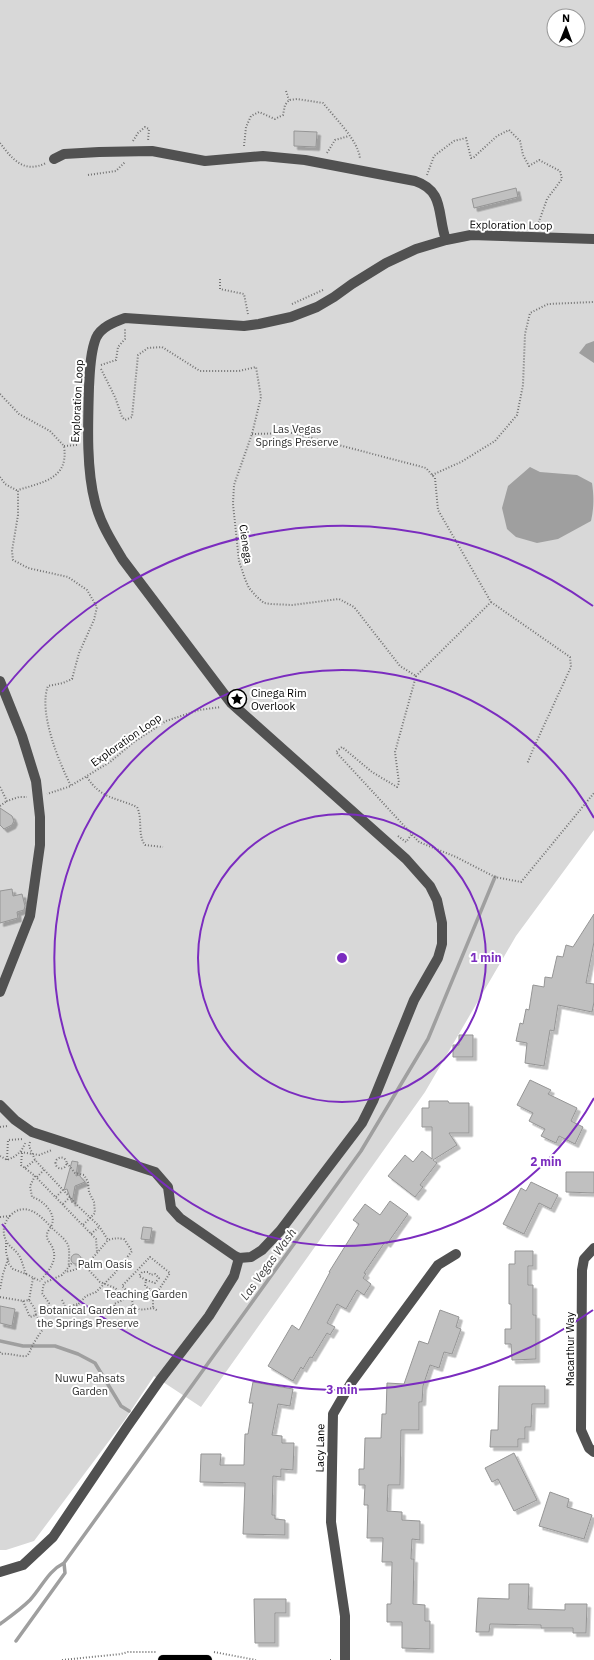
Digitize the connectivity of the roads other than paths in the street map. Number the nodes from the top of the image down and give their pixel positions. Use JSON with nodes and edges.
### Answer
{"nodes":[{"id":1,"x":54,"y":159,"type":"road end"},
{"id":2,"x":594,"y":239,"type":"edge"},
{"id":3,"x":446,"y":240,"type":"junction"},
{"id":4,"x":0,"y":681,"type":"edge"},
{"id":5,"x":0,"y":992,"type":"edge"},
{"id":6,"x":0,"y":1105,"type":"edge"},
{"id":7,"x":592,"y":1249,"type":"edge"},
{"id":8,"x":456,"y":1254,"type":"dead end"},
{"id":9,"x":239,"y":1258,"type":"junction"},
{"id":10,"x":591,"y":1450,"type":"edge"},
{"id":11,"x":0,"y":1572,"type":"edge"},
{"id":12,"x":163,"y":1660,"type":"edge"},
{"id":13,"x":207,"y":1660,"type":"edge"},
{"id":14,"x":345,"y":1660,"type":"edge"}],
"edges":[{"from":1,"to":3,"type":"street"},
{"from":2,"to":3,"type":"street"},
{"from":3,"to":9,"type":"street"},
{"from":4,"to":5,"type":"street"},
{"from":6,"to":9,"type":"street"},
{"from":7,"to":10,"type":"street","name":"Macarthur Way"},
{"from":8,"to":14,"type":"street","name":"Lacy Lane"},
{"from":9,"to":11,"type":"street"},
{"from":12,"to":13,"type":"main road"}]}
